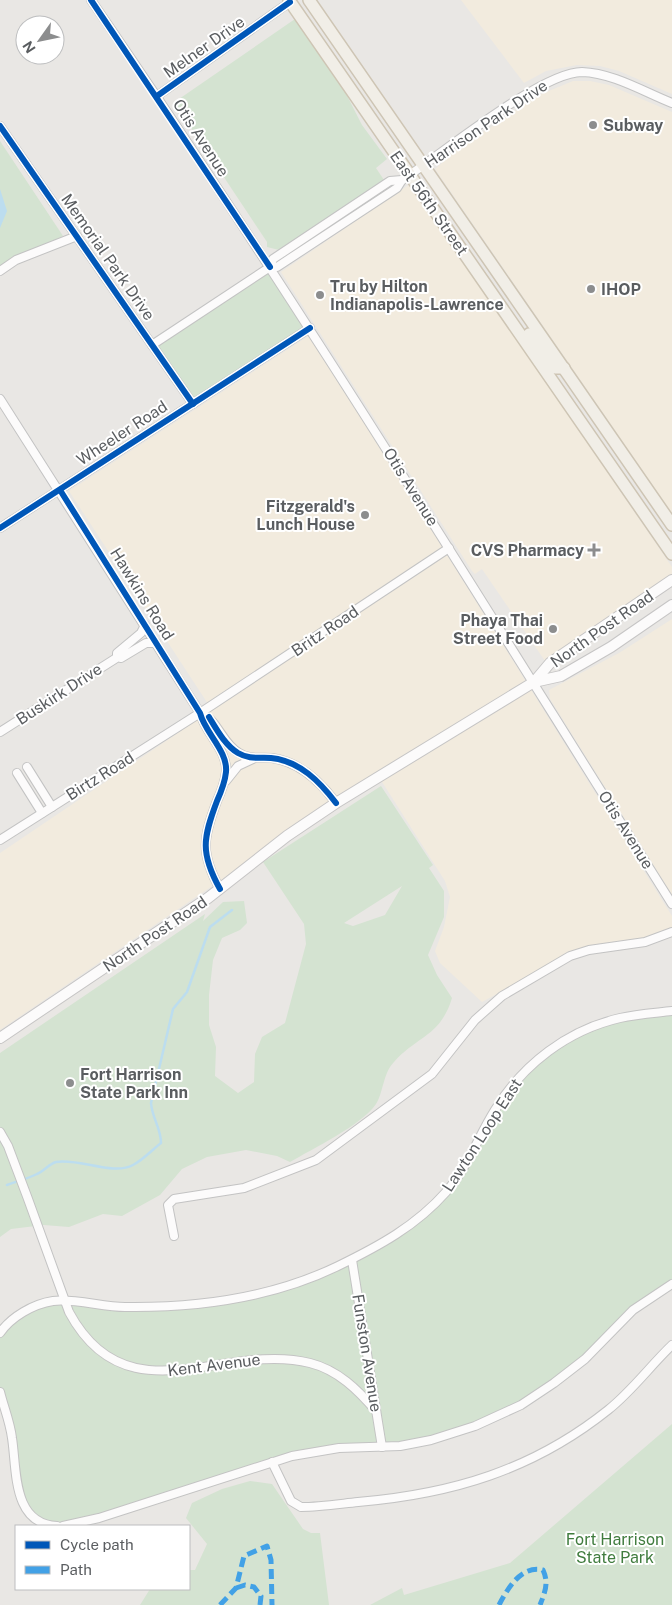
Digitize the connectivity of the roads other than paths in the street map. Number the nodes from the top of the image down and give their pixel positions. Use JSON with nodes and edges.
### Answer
{"nodes":[{"id":1,"x":91,"y":0,"type":"edge"},
{"id":2,"x":309,"y":0,"type":"edge"},
{"id":3,"x":289,"y":1,"type":"edge"},
{"id":4,"x":360,"y":75,"type":"junction"},
{"id":5,"x":157,"y":96,"type":"junction"},
{"id":6,"x":672,"y":103,"type":"edge"},
{"id":7,"x":0,"y":126,"type":"edge"},
{"id":8,"x":412,"y":173,"type":"junction"},
{"id":9,"x":76,"y":236,"type":"junction"},
{"id":10,"x":270,"y":266,"type":"junction"},
{"id":11,"x":0,"y":271,"type":"edge"},
{"id":12,"x":513,"y":324,"type":"junction"},
{"id":13,"x":310,"y":328,"type":"junction"},
{"id":14,"x":152,"y":345,"type":"junction"},
{"id":15,"x":564,"y":368,"type":"junction"},
{"id":16,"x":0,"y":399,"type":"edge"},
{"id":17,"x":193,"y":404,"type":"junction"},
{"id":18,"x":570,"y":406,"type":"junction"},
{"id":19,"x":610,"y":436,"type":"junction"},
{"id":20,"x":60,"y":490,"type":"junction"},
{"id":21,"x":672,"y":525,"type":"edge"},
{"id":22,"x":0,"y":528,"type":"edge"},
{"id":23,"x":449,"y":548,"type":"junction"},
{"id":24,"x":672,"y":554,"type":"edge"},
{"id":25,"x":672,"y":580,"type":"edge"},
{"id":26,"x":672,"y":605,"type":"edge"},
{"id":27,"x":145,"y":625,"type":"junction"},
{"id":28,"x":156,"y":643,"type":"junction"},
{"id":29,"x":118,"y":657,"type":"junction"},
{"id":30,"x":534,"y":682,"type":"junction"},
{"id":31,"x":200,"y":713,"type":"junction"},
{"id":32,"x":0,"y":732,"type":"edge"},
{"id":33,"x":253,"y":759,"type":"junction"},
{"id":34,"x":26,"y":767,"type":"dead end"},
{"id":35,"x":17,"y":773,"type":"dead end"},
{"id":36,"x":224,"y":784,"type":"junction"},
{"id":37,"x":336,"y":803,"type":"junction"},
{"id":38,"x":52,"y":807,"type":"junction"},
{"id":39,"x":42,"y":813,"type":"junction"},
{"id":40,"x":0,"y":840,"type":"edge"},
{"id":41,"x":220,"y":889,"type":"junction"},
{"id":42,"x":672,"y":904,"type":"edge"},
{"id":43,"x":672,"y":932,"type":"edge"},
{"id":44,"x":672,"y":1011,"type":"edge"},
{"id":45,"x":0,"y":1038,"type":"edge"},
{"id":46,"x":0,"y":1132,"type":"edge"},
{"id":47,"x":174,"y":1236,"type":"dead end"},
{"id":48,"x":352,"y":1260,"type":"junction"},
{"id":49,"x":672,"y":1284,"type":"edge"},
{"id":50,"x":65,"y":1301,"type":"junction"},
{"id":51,"x":0,"y":1333,"type":"edge"},
{"id":52,"x":672,"y":1345,"type":"edge"},
{"id":53,"x":0,"y":1392,"type":"edge"},
{"id":54,"x":376,"y":1411,"type":"junction"},
{"id":55,"x":382,"y":1447,"type":"junction"},
{"id":56,"x":272,"y":1462,"type":"junction"},
{"id":57,"x":51,"y":1525,"type":"edge"},
{"id":58,"x":68,"y":1525,"type":"edge"}],
"edges":[{"from":1,"to":5,"type":"street","name":"Otis Avenue"},
{"from":2,"to":4,"type":"main road","name":"East 56th Street"},
{"from":3,"to":4,"type":"main road"},
{"from":3,"to":5,"type":"street","name":"Melner Drive"},
{"from":3,"to":8,"type":"main road","name":"East 56th Street"},
{"from":4,"to":8,"type":"main road","name":"East 56th Street"},
{"from":5,"to":10,"type":"street","name":"Otis Avenue"},
{"from":6,"to":8,"type":"street","name":"Harrison Park Drive"},
{"from":7,"to":9,"type":"street","name":"Memorial Park Drive"},
{"from":8,"to":10,"type":"street","name":"Harrison Park Drive"},
{"from":8,"to":12,"type":"main road","name":"East 56th Street"},
{"from":8,"to":15,"type":"main road","name":"East 56th Street"},
{"from":9,"to":11,"type":"street"},
{"from":9,"to":14,"type":"street","name":"Memorial Park Drive"},
{"from":10,"to":13,"type":"street","name":"Otis Avenue"},
{"from":10,"to":14,"type":"street","name":"Harrison Park Drive"},
{"from":12,"to":15,"type":"main road"},
{"from":12,"to":18,"type":"main road","name":"East 56th Street"},
{"from":13,"to":17,"type":"street","name":"Wheeler Road"},
{"from":13,"to":23,"type":"street","name":"Otis Avenue"},
{"from":14,"to":17,"type":"street","name":"Memorial Park Drive"},
{"from":15,"to":19,"type":"main road","name":"East 56th Street"},
{"from":16,"to":20,"type":"street","name":"Hawkins Road"},
{"from":17,"to":20,"type":"street","name":"Wheeler Road"},
{"from":18,"to":19,"type":"main road"},
{"from":18,"to":24,"type":"main road","name":"East 56th Street"},
{"from":19,"to":21,"type":"main road","name":"East 56th Street"},
{"from":20,"to":22,"type":"street","name":"Wheeler Road"},
{"from":20,"to":27,"type":"street","name":"Hawkins Road"},
{"from":23,"to":30,"type":"street","name":"Otis Avenue"},
{"from":23,"to":31,"type":"street","name":"Britz Road"},
{"from":25,"to":30,"type":"street","name":"North Post Road"},
{"from":26,"to":30,"type":"street","name":"North Post Road"},
{"from":27,"to":28,"type":"street","name":"Hawkins Road"},
{"from":27,"to":29,"type":"street","name":"Buskirk Drive"},
{"from":28,"to":29,"type":"street","name":"Buskirk Drive"},
{"from":28,"to":31,"type":"street","name":"Hawkins Road"},
{"from":29,"to":32,"type":"street","name":"Buskirk Drive"},
{"from":30,"to":37,"type":"street","name":"North Post Road"},
{"from":30,"to":42,"type":"street","name":"Otis Avenue"},
{"from":31,"to":33,"type":"street","name":"Hawkins Road"},
{"from":31,"to":36,"type":"street","name":"Hawkins Road"},
{"from":31,"to":38,"type":"street","name":"Birtz Road"},
{"from":33,"to":36,"type":"street"},
{"from":33,"to":37,"type":"street","name":"Hawkins Road"},
{"from":34,"to":38,"type":"street"},
{"from":35,"to":39,"type":"street"},
{"from":36,"to":41,"type":"street","name":"Hawkins Road"},
{"from":37,"to":41,"type":"street","name":"North Post Road"},
{"from":38,"to":39,"type":"street","name":"Birtz Road"},
{"from":39,"to":40,"type":"street","name":"Birtz Road"},
{"from":41,"to":45,"type":"street","name":"North Post Road"},
{"from":43,"to":47,"type":"street"},
{"from":44,"to":48,"type":"street","name":"Lawton Loop East"},
{"from":46,"to":50,"type":"street","name":"Kent Avenue"},
{"from":48,"to":50,"type":"street","name":"Lawton Loop East"},
{"from":48,"to":54,"type":"street","name":"Funston Avenue"},
{"from":49,"to":55,"type":"street"},
{"from":50,"to":51,"type":"street","name":"Lawton Loop East"},
{"from":50,"to":54,"type":"street","name":"Kent Avenue"},
{"from":52,"to":56,"type":"street"},
{"from":53,"to":57,"type":"street"},
{"from":54,"to":55,"type":"street","name":"Funston Avenue"},
{"from":55,"to":56,"type":"street"},
{"from":56,"to":58,"type":"street"}]}
